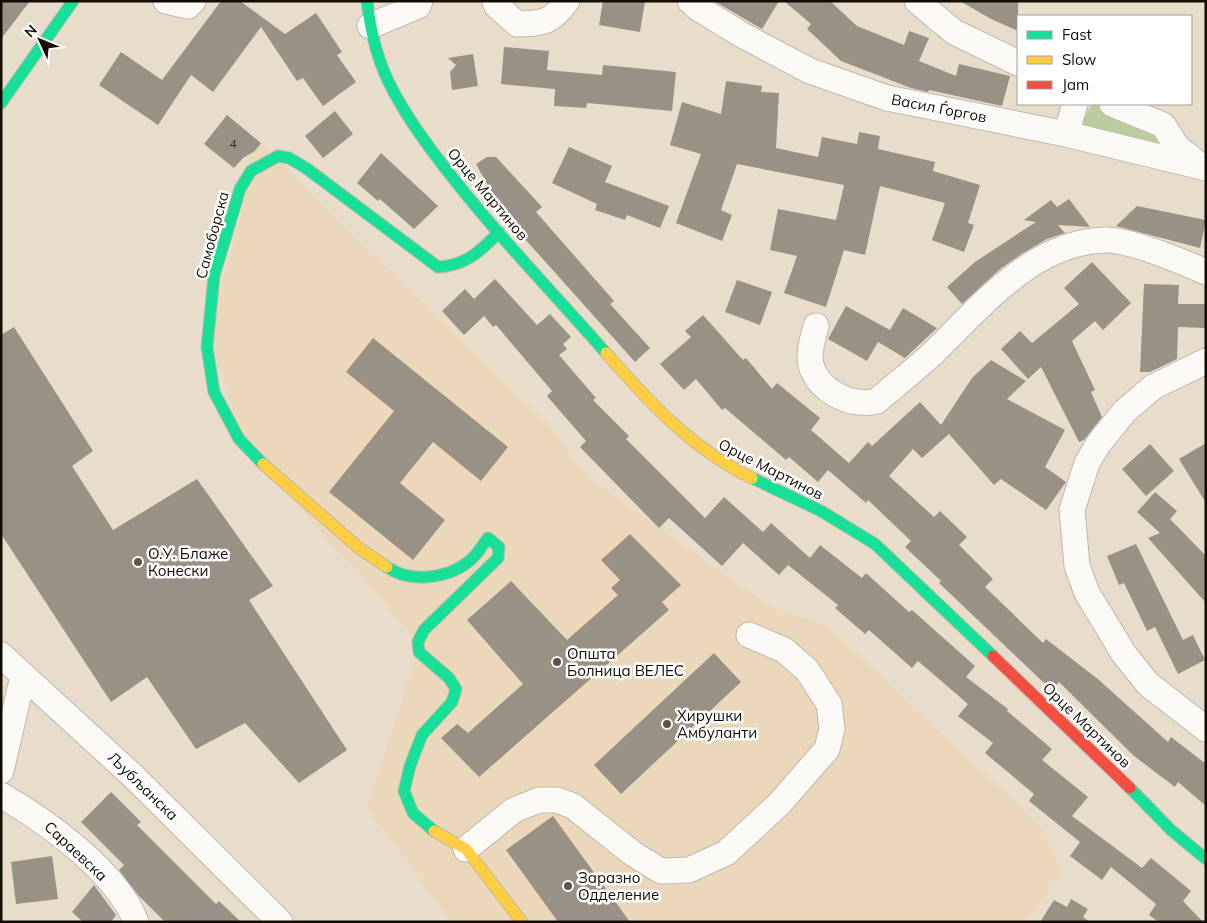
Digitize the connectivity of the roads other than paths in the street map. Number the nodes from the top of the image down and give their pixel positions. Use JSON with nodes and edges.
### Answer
{"nodes":[{"id":1,"x":73,"y":1,"type":"edge"},
{"id":2,"x":166,"y":1,"type":"edge"},
{"id":3,"x":193,"y":1,"type":"edge"},
{"id":4,"x":367,"y":1,"type":"edge"},
{"id":5,"x":420,"y":1,"type":"edge"},
{"id":6,"x":495,"y":1,"type":"edge"},
{"id":7,"x":567,"y":1,"type":"edge"},
{"id":8,"x":690,"y":1,"type":"edge"},
{"id":9,"x":917,"y":1,"type":"edge"},
{"id":10,"x":370,"y":26,"type":"junction"},
{"id":11,"x":1017,"y":63,"type":"edge"},
{"id":12,"x":1,"y":103,"type":"edge"},
{"id":13,"x":1075,"y":105,"type":"edge"},
{"id":14,"x":1114,"y":105,"type":"edge"},
{"id":15,"x":1066,"y":134,"type":"junction"},
{"id":16,"x":1203,"y":167,"type":"edge"},
{"id":17,"x":499,"y":232,"type":"junction"},
{"id":18,"x":1206,"y":272,"type":"edge"},
{"id":19,"x":816,"y":326,"type":"dead end"},
{"id":20,"x":1206,"y":361,"type":"edge"},
{"id":21,"x":750,"y":635,"type":"dead end"},
{"id":22,"x":1,"y":655,"type":"edge"},
{"id":23,"x":23,"y":676,"type":"junction"},
{"id":24,"x":1206,"y":729,"type":"edge"},
{"id":25,"x":1,"y":772,"type":"edge"},
{"id":26,"x":1,"y":794,"type":"edge"},
{"id":27,"x":466,"y":848,"type":"junction"},
{"id":28,"x":1206,"y":859,"type":"edge"},
{"id":29,"x":136,"y":922,"type":"edge"},
{"id":30,"x":280,"y":922,"type":"edge"},
{"id":31,"x":522,"y":922,"type":"edge"}],
"edges":[{"from":1,"to":12,"type":"street"},
{"from":2,"to":3,"type":"street"},
{"from":4,"to":10,"type":"street"},
{"from":5,"to":10,"type":"street"},
{"from":6,"to":7,"type":"street"},
{"from":8,"to":15,"type":"street","name":"Васил Ѓоргов"},
{"from":9,"to":11,"type":"street"},
{"from":10,"to":17,"type":"street","name":"Орце Мартинов"},
{"from":13,"to":15,"type":"street"},
{"from":14,"to":16,"type":"street"},
{"from":15,"to":16,"type":"street","name":"Васил Ѓоргов"},
{"from":17,"to":27,"type":"street","name":"Самоборска"},
{"from":17,"to":28,"type":"street","name":"Орце Мартинов"},
{"from":18,"to":19,"type":"street"},
{"from":20,"to":24,"type":"street"},
{"from":21,"to":27,"type":"street"},
{"from":22,"to":23,"type":"street","name":"Љубљанска"},
{"from":23,"to":25,"type":"street"},
{"from":23,"to":30,"type":"street","name":"Љубљанска"},
{"from":26,"to":29,"type":"street","name":"Сараевска"},
{"from":27,"to":31,"type":"street"}]}
